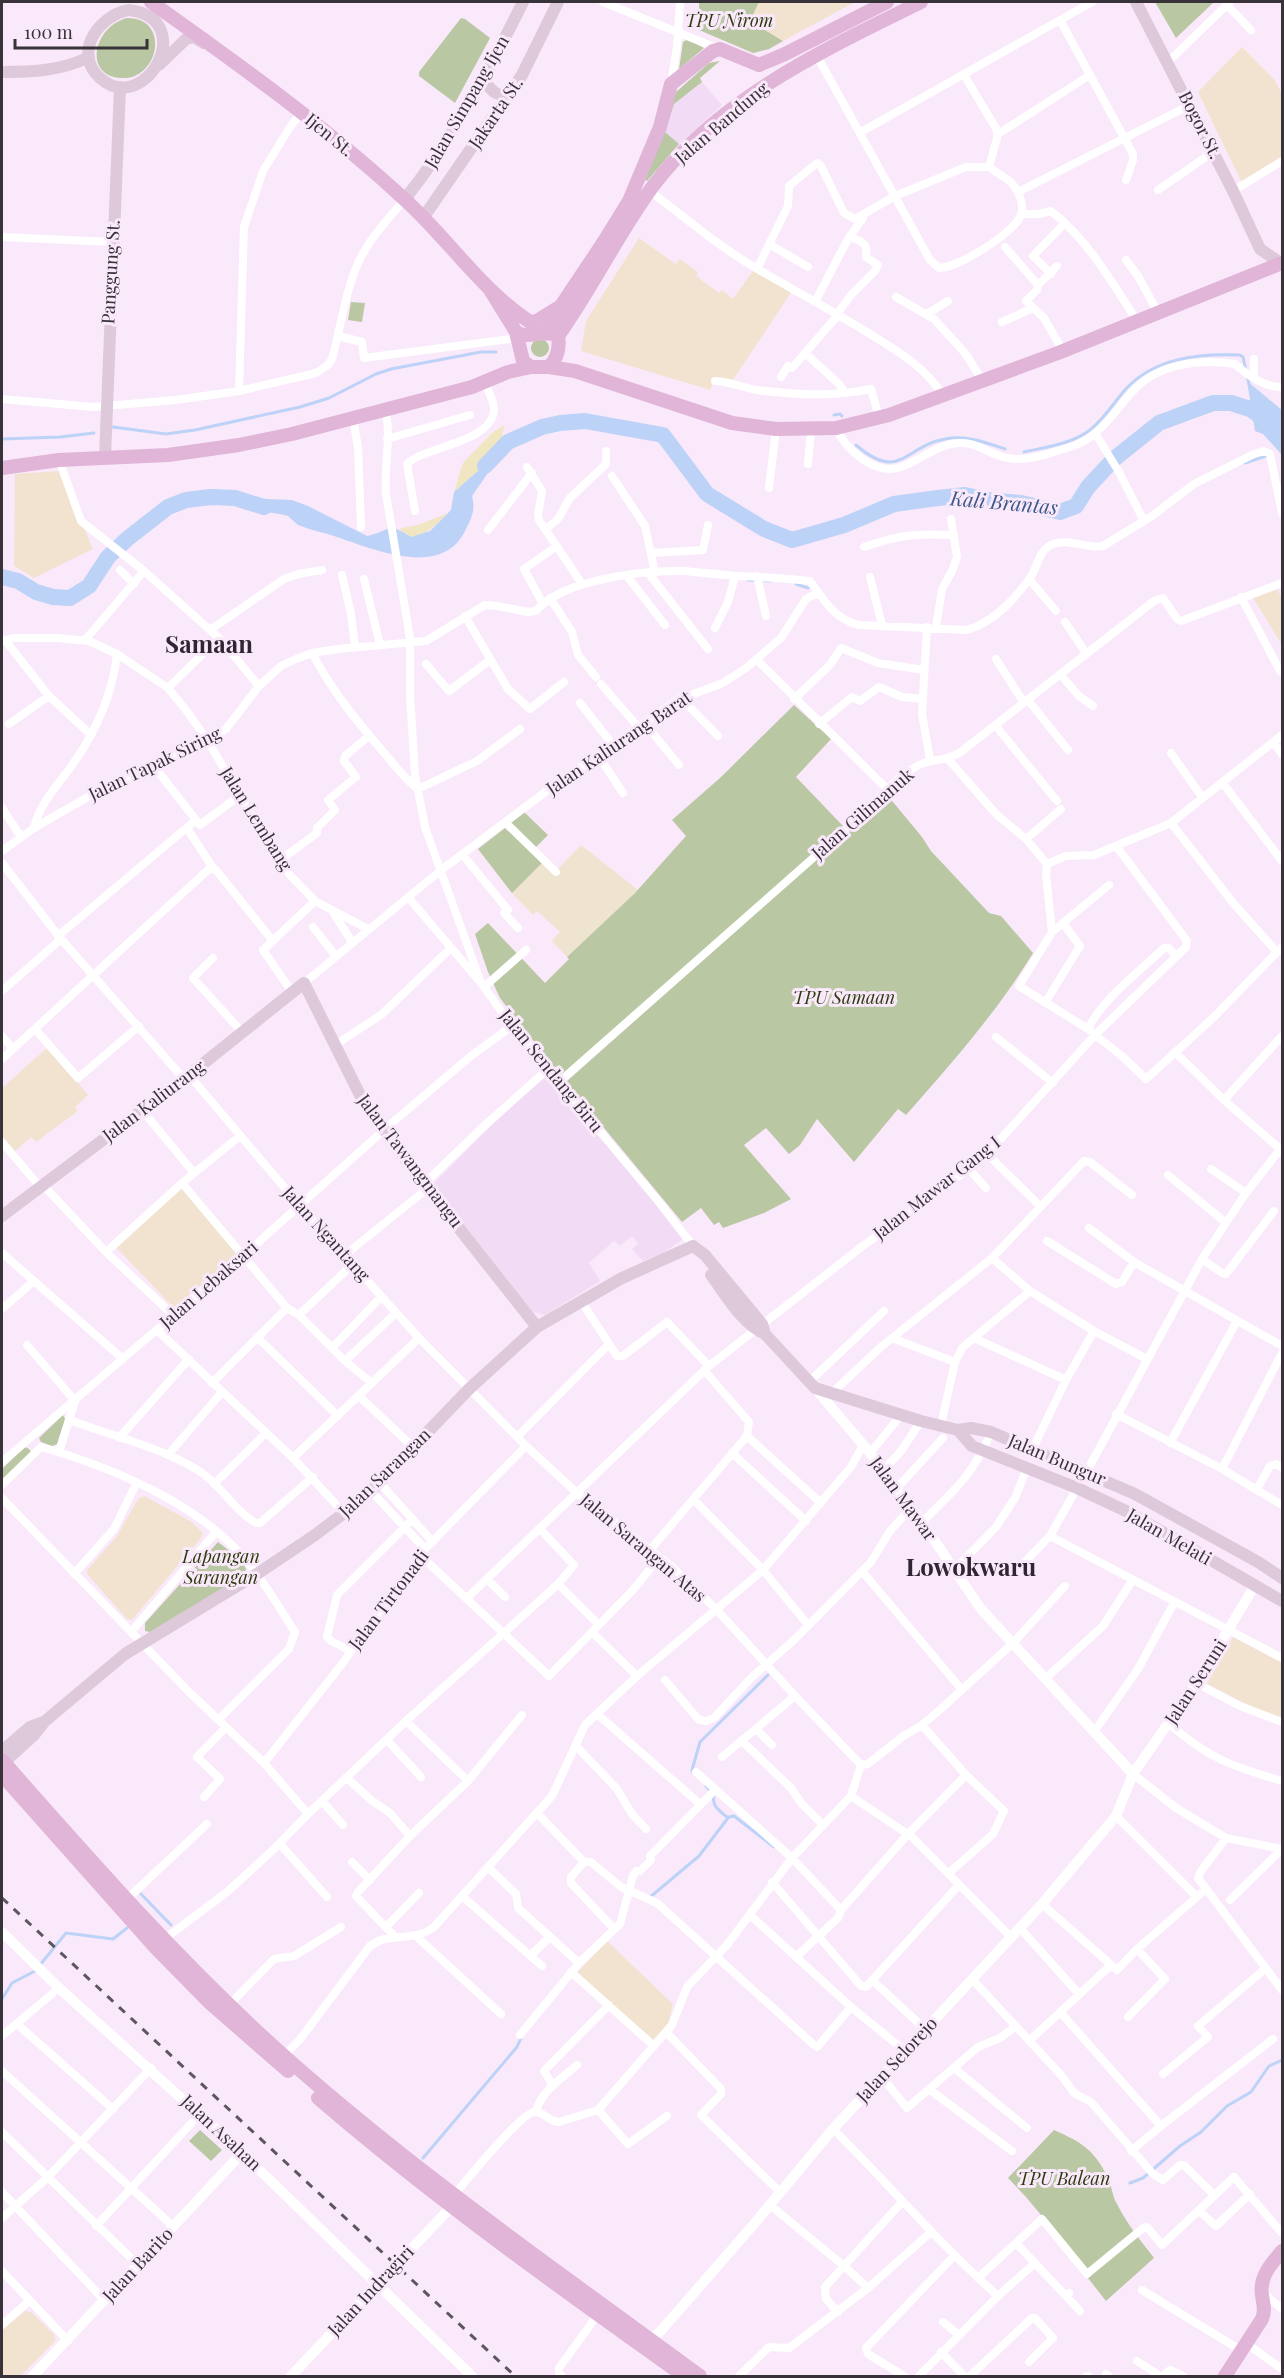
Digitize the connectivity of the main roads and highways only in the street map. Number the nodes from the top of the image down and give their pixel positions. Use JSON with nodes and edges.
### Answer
{"nodes":[{"id":1,"x":137,"y":2,"type":"edge"},
{"id":2,"x":151,"y":2,"type":"edge"},
{"id":3,"x":523,"y":2,"type":"edge"},
{"id":4,"x":558,"y":2,"type":"edge"},
{"id":5,"x":887,"y":2,"type":"edge"},
{"id":6,"x":921,"y":2,"type":"edge"},
{"id":7,"x":1136,"y":2,"type":"edge"},
{"id":8,"x":150,"y":17,"type":"junction"},
{"id":9,"x":187,"y":27,"type":"junction"},
{"id":10,"x":216,"y":49,"type":"junction"},
{"id":11,"x":89,"y":57,"type":"junction"},
{"id":12,"x":759,"y":65,"type":"junction"},
{"id":13,"x":155,"y":70,"type":"junction"},
{"id":14,"x":2,"y":72,"type":"edge"},
{"id":15,"x":482,"y":80,"type":"junction"},
{"id":16,"x":120,"y":87,"type":"junction"},
{"id":17,"x":758,"y":91,"type":"junction"},
{"id":18,"x":506,"y":98,"type":"junction"},
{"id":19,"x":405,"y":199,"type":"junction"},
{"id":20,"x":423,"y":218,"type":"junction"},
{"id":21,"x":1260,"y":249,"type":"junction"},
{"id":22,"x":1282,"y":263,"type":"edge"},
{"id":23,"x":1257,"y":272,"type":"junction"},
{"id":24,"x":489,"y":288,"type":"junction"},
{"id":25,"x":561,"y":306,"type":"junction"},
{"id":26,"x":552,"y":334,"type":"junction"},
{"id":27,"x":516,"y":335,"type":"junction"},
{"id":28,"x":531,"y":367,"type":"junction"},
{"id":29,"x":549,"y":367,"type":"junction"},
{"id":30,"x":105,"y":457,"type":"junction"},
{"id":31,"x":2,"y":468,"type":"edge"},
{"id":32,"x":304,"y":982,"type":"joint"},
{"id":33,"x":2,"y":1216,"type":"edge"},
{"id":34,"x":693,"y":1246,"type":"joint"},
{"id":35,"x":537,"y":1327,"type":"junction"},
{"id":36,"x":812,"y":1385,"type":"joint"},
{"id":37,"x":958,"y":1430,"type":"junction"},
{"id":38,"x":1135,"y":1494,"type":"junction"},
{"id":39,"x":1126,"y":1511,"type":"junction"},
{"id":40,"x":1282,"y":1578,"type":"edge"},
{"id":41,"x":1282,"y":1601,"type":"edge"},
{"id":42,"x":3,"y":1758,"type":"edge"},
{"id":43,"x":214,"y":1999,"type":"junction"},
{"id":44,"x":453,"y":2201,"type":"junction"},
{"id":45,"x":1282,"y":2252,"type":"edge"},
{"id":46,"x":601,"y":2311,"type":"junction"},
{"id":47,"x":684,"y":2376,"type":"edge"},
{"id":48,"x":699,"y":2376,"type":"edge"},
{"id":49,"x":1225,"y":2376,"type":"edge"}],
"edges":[{"from":1,"to":8,"type":"main road"},
{"from":2,"to":9,"type":"main road","name":"Ijen St."},
{"from":3,"to":15,"type":"main road","name":"Jalan Simpang Ijen"},
{"from":4,"to":18,"type":"main road","name":"Jakarta St."},
{"from":5,"to":12,"type":"main road","name":"Jalan Bandung"},
{"from":6,"to":17,"type":"main road","name":"Jalan Bandung"},
{"from":7,"to":21,"type":"main road","name":"Bogor St."},
{"from":8,"to":9,"type":"main road"},
{"from":8,"to":11,"type":"main road"},
{"from":8,"to":13,"type":"main road"},
{"from":9,"to":10,"type":"main road","name":"Ijen St."},
{"from":10,"to":13,"type":"main road"},
{"from":10,"to":19,"type":"main road","name":"Ijen St."},
{"from":11,"to":14,"type":"main road"},
{"from":11,"to":16,"type":"main road"},
{"from":12,"to":17,"type":"main road"},
{"from":12,"to":25,"type":"main road","name":"Jalan Bandung"},
{"from":13,"to":16,"type":"main road"},
{"from":15,"to":18,"type":"main road"},
{"from":15,"to":19,"type":"main road","name":"Jalan Simpang Ijen"},
{"from":16,"to":30,"type":"main road","name":"Panggung St."},
{"from":17,"to":26,"type":"main road","name":"Jalan Bandung"},
{"from":18,"to":20,"type":"main road","name":"Jakarta St."},
{"from":19,"to":20,"type":"main road","name":"Ijen St."},
{"from":20,"to":24,"type":"main road","name":"Ijen St."},
{"from":21,"to":22,"type":"main road"},
{"from":21,"to":23,"type":"main road"},
{"from":22,"to":23,"type":"main road"},
{"from":23,"to":29,"type":"main road"},
{"from":24,"to":25,"type":"main road","name":"Ijen St."},
{"from":24,"to":27,"type":"main road","name":"Ijen St."},
{"from":25,"to":26,"type":"main road","name":"Jalan Bandung"},
{"from":26,"to":27,"type":"main road"},
{"from":26,"to":29,"type":"main road"},
{"from":27,"to":28,"type":"main road","name":"Ijen St."},
{"from":28,"to":29,"type":"main road"},
{"from":28,"to":30,"type":"main road"},
{"from":30,"to":31,"type":"main road"},
{"from":32,"to":33,"type":"main road","name":"Jalan Kaliurang"},
{"from":32,"to":35,"type":"main road","name":"Jalan Tawangmangu"},
{"from":34,"to":35,"type":"main road","name":"Jalan Sarangan"},
{"from":34,"to":36,"type":"main road","name":"Jalan Mawar"},
{"from":35,"to":42,"type":"main road","name":"Jalan Sarangan"},
{"from":36,"to":37,"type":"main road","name":"Jalan Bungur"},
{"from":37,"to":38,"type":"main road","name":"Jalan Bungur"},
{"from":37,"to":39,"type":"main road","name":"Jalan Melati"},
{"from":38,"to":39,"type":"main road"},
{"from":38,"to":40,"type":"main road","name":"Jalan Bungur"},
{"from":39,"to":41,"type":"main road","name":"Jalan Melati"},
{"from":42,"to":43,"type":"main road"},
{"from":42,"to":43,"type":"main road"},
{"from":43,"to":44,"type":"main road"},
{"from":43,"to":44,"type":"main road"},
{"from":44,"to":46,"type":"main road"},
{"from":45,"to":49,"type":"main road"},
{"from":46,"to":47,"type":"main road"},
{"from":46,"to":48,"type":"main road"}]}
